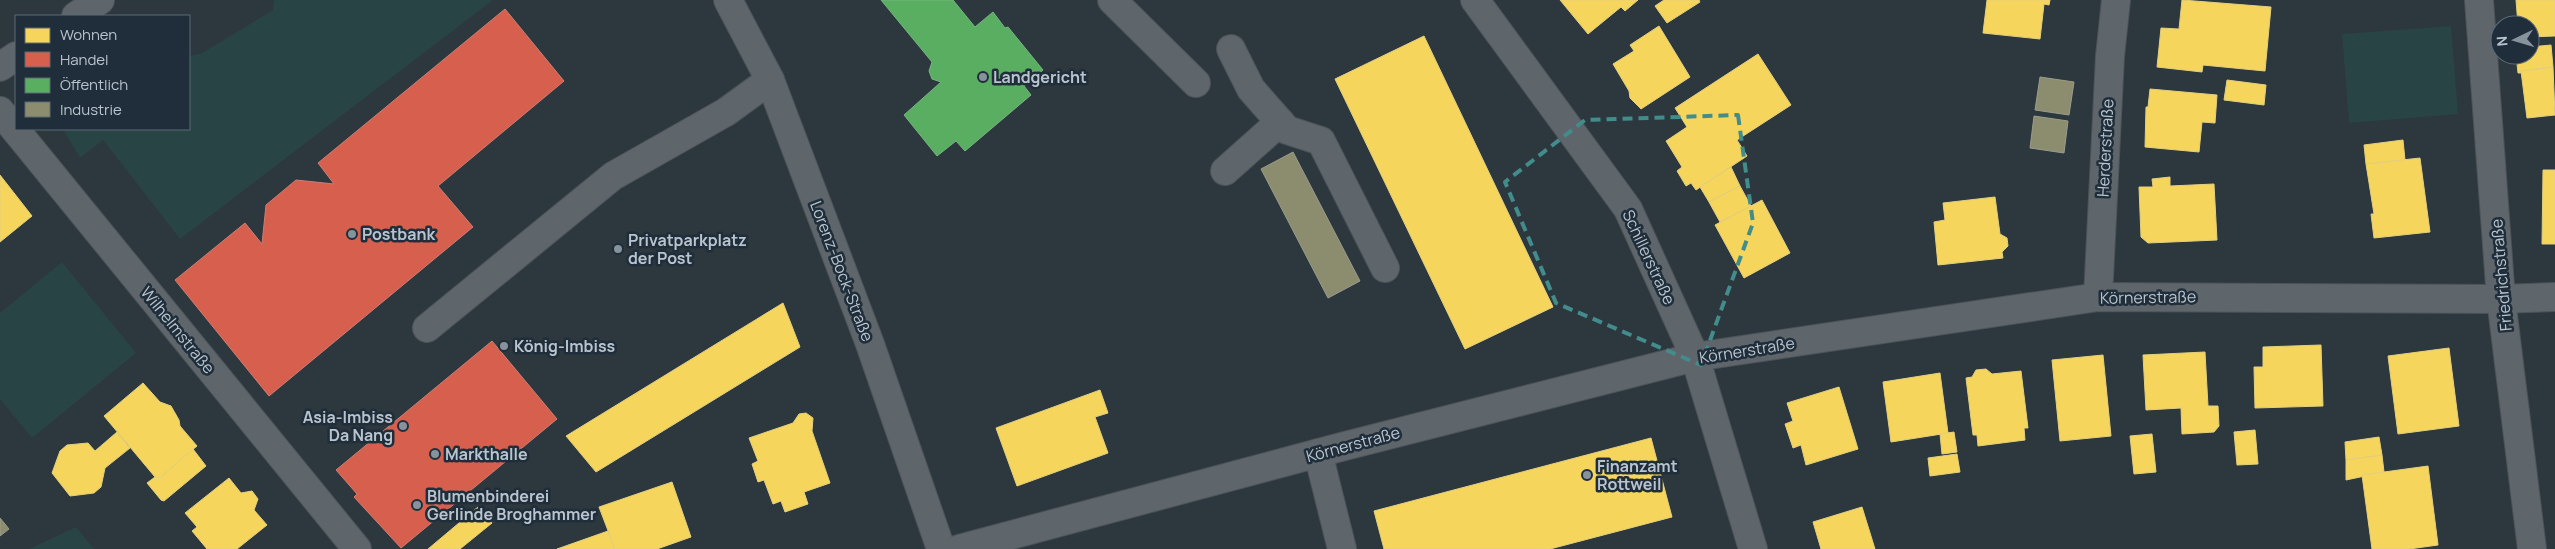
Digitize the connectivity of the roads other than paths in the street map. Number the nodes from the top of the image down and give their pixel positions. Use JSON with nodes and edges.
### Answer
{"nodes":[{"id":1,"x":100,"y":0,"type":"edge"},
{"id":2,"x":728,"y":0,"type":"edge"},
{"id":3,"x":1112,"y":0,"type":"edge"},
{"id":4,"x":1475,"y":0,"type":"edge"},
{"id":5,"x":2116,"y":0,"type":"edge"},
{"id":6,"x":2480,"y":0,"type":"edge"},
{"id":7,"x":78,"y":15,"type":"edge"},
{"id":8,"x":1231,"y":50,"type":"dead end"},
{"id":9,"x":15,"y":57,"type":"edge"},
{"id":10,"x":0,"y":67,"type":"edge"},
{"id":11,"x":770,"y":80,"type":"junction"},
{"id":12,"x":1196,"y":83,"type":"dead end"},
{"id":13,"x":0,"y":111,"type":"edge"},
{"id":14,"x":1280,"y":122,"type":"junction"},
{"id":15,"x":15,"y":129,"type":"edge"},
{"id":16,"x":15,"y":130,"type":"edge"},
{"id":17,"x":1225,"y":172,"type":"dead end"},
{"id":18,"x":1385,"y":268,"type":"dead end"},
{"id":19,"x":2098,"y":297,"type":"junction"},
{"id":20,"x":2555,"y":297,"type":"edge"},
{"id":21,"x":2502,"y":299,"type":"junction"},
{"id":22,"x":427,"y":328,"type":"dead end"},
{"id":23,"x":1695,"y":357,"type":"junction"},
{"id":24,"x":1318,"y":453,"type":"junction"},
{"id":25,"x":357,"y":549,"type":"edge"},
{"id":26,"x":941,"y":549,"type":"edge"},
{"id":27,"x":959,"y":549,"type":"edge"},
{"id":28,"x":1342,"y":549,"type":"edge"},
{"id":29,"x":1752,"y":549,"type":"edge"},
{"id":30,"x":2532,"y":549,"type":"edge"}],
"edges":[{"from":1,"to":7,"type":"street"},
{"from":2,"to":11,"type":"street","name":"Lorenz-Bock-Straße"},
{"from":3,"to":12,"type":"street"},
{"from":4,"to":23,"type":"street","name":"Schillerstraße"},
{"from":5,"to":19,"type":"street","name":"Herderstraße"},
{"from":6,"to":21,"type":"street","name":"Friedrichstraße"},
{"from":8,"to":14,"type":"street"},
{"from":9,"to":10,"type":"street"},
{"from":11,"to":22,"type":"street"},
{"from":11,"to":26,"type":"street","name":"Lorenz-Bock-Straße"},
{"from":13,"to":15,"type":"street","name":"Wilhelmstraße"},
{"from":14,"to":17,"type":"street"},
{"from":14,"to":18,"type":"street"},
{"from":16,"to":25,"type":"street","name":"Wilhelmstraße"},
{"from":19,"to":21,"type":"street","name":"Körnerstraße"},
{"from":19,"to":23,"type":"street","name":"Körnerstraße"},
{"from":20,"to":21,"type":"street","name":"Körnerstraße"},
{"from":21,"to":30,"type":"street","name":"Friedrichstraße"},
{"from":23,"to":24,"type":"street","name":"Körnerstraße"},
{"from":23,"to":29,"type":"street","name":"Schillerstraße"},
{"from":24,"to":27,"type":"street","name":"Körnerstraße"},
{"from":24,"to":28,"type":"street"}]}
